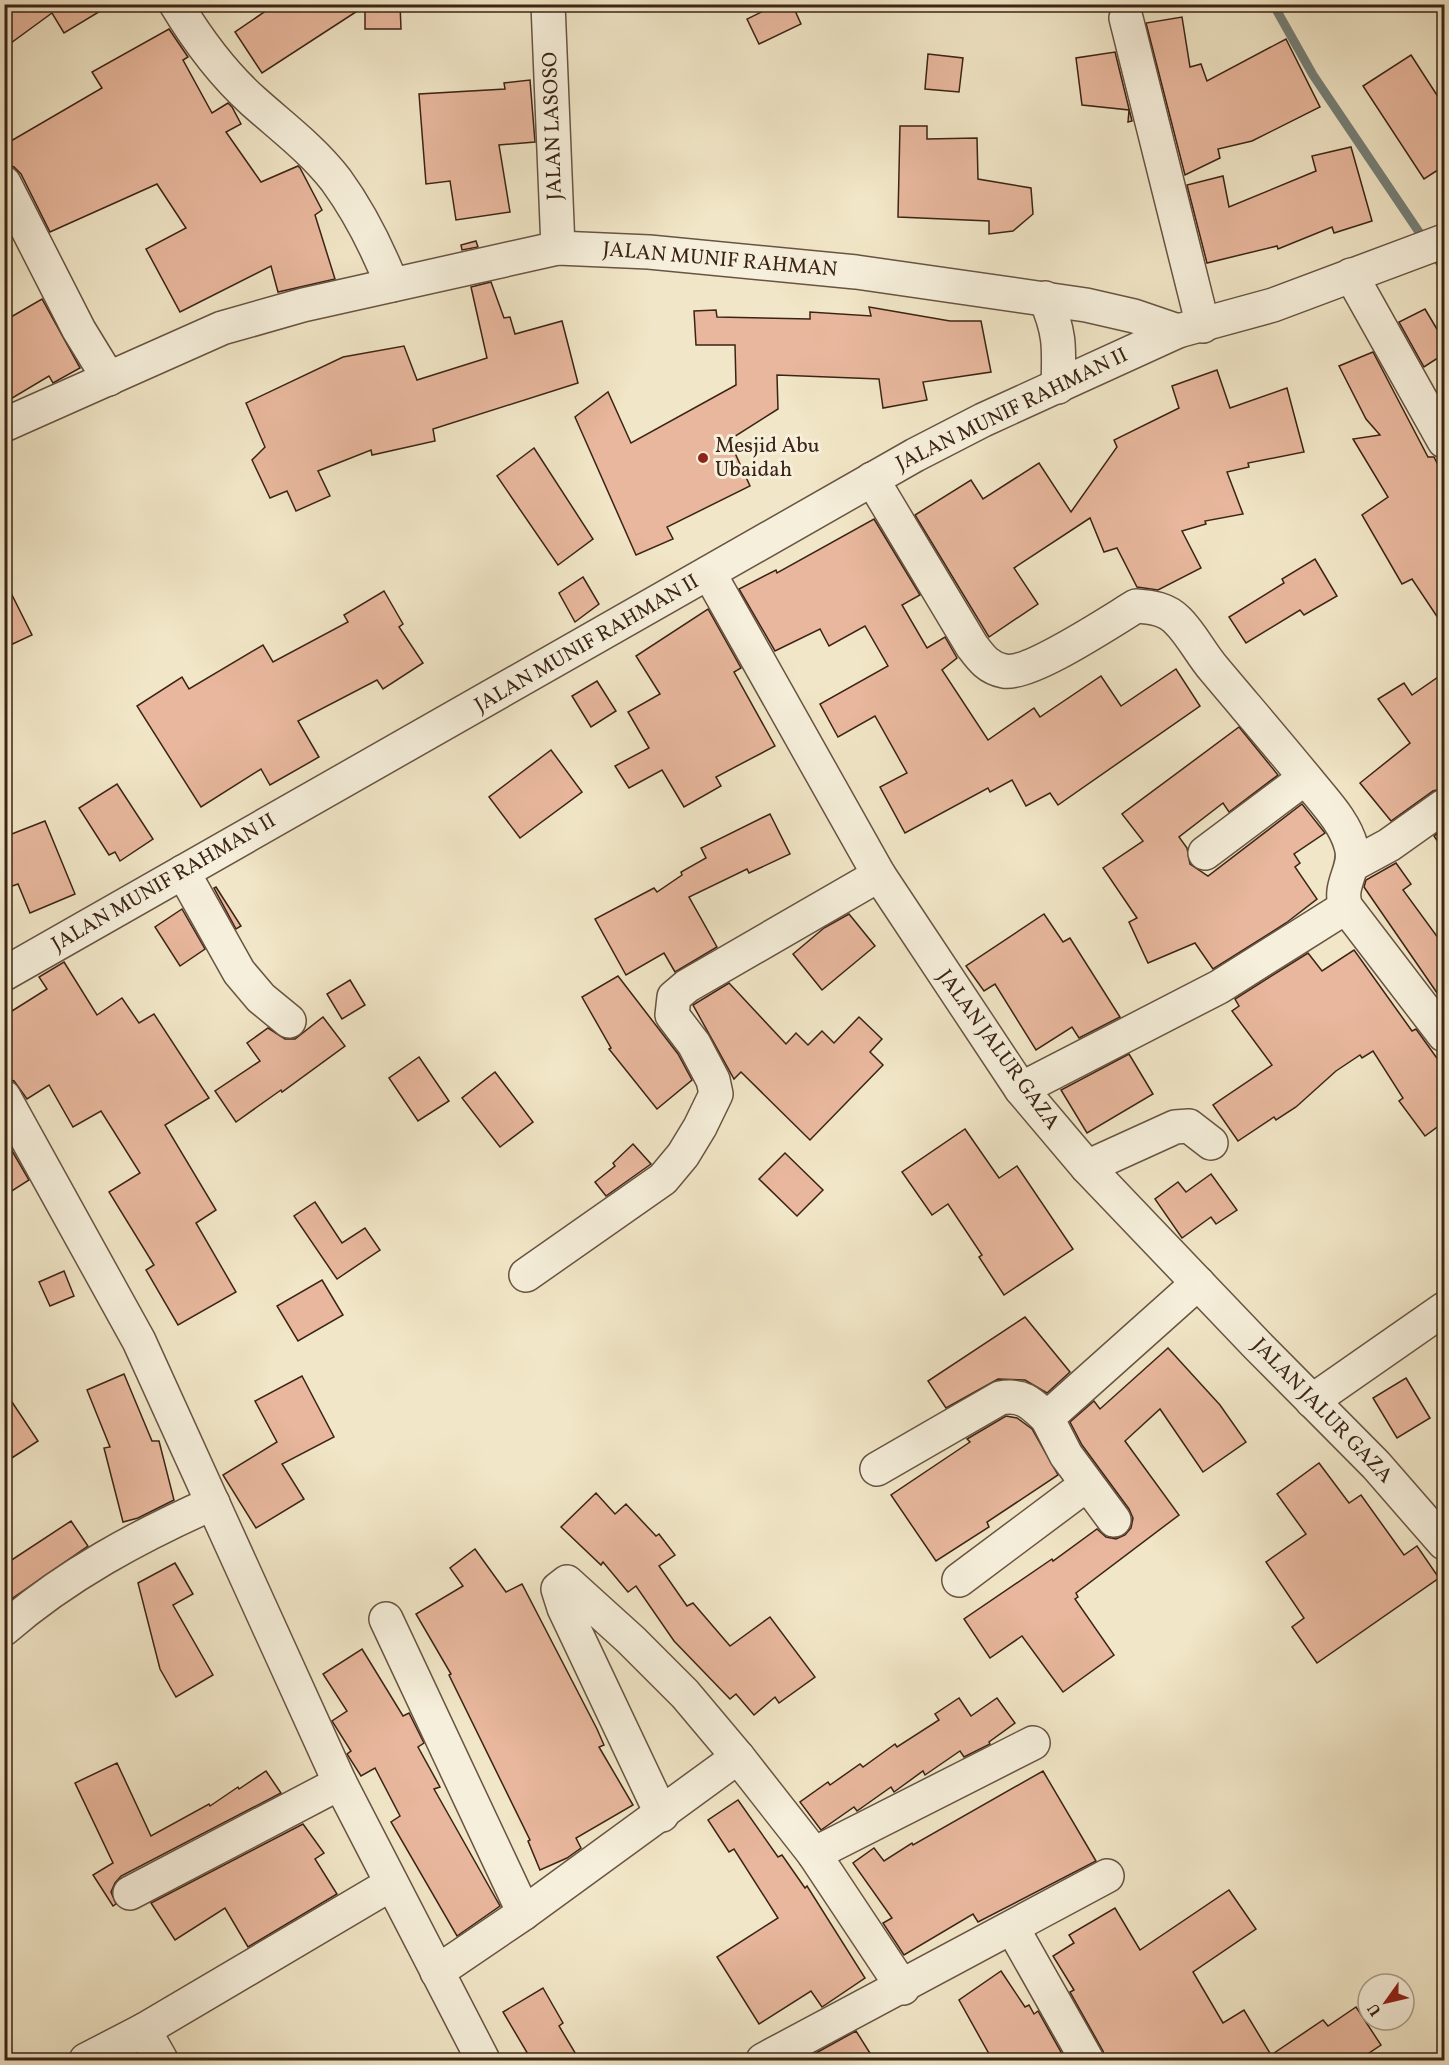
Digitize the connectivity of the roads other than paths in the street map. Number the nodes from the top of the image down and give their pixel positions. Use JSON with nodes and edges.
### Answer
{"nodes":[{"id":1,"x":176,"y":4,"type":"edge"},
{"id":2,"x":548,"y":4,"type":"edge"},
{"id":3,"x":1126,"y":18,"type":"dead end"},
{"id":4,"x":4,"y":183,"type":"edge"},
{"id":5,"x":1444,"y":242,"type":"edge"},
{"id":6,"x":558,"y":248,"type":"junction"},
{"id":7,"x":1351,"y":274,"type":"junction"},
{"id":8,"x":392,"y":285,"type":"junction"},
{"id":9,"x":1045,"y":298,"type":"junction"},
{"id":10,"x":1190,"y":329,"type":"junction"},
{"id":11,"x":110,"y":379,"type":"junction"},
{"id":12,"x":1058,"y":387,"type":"junction"},
{"id":13,"x":4,"y":425,"type":"edge"},
{"id":14,"x":1444,"y":441,"type":"edge"},
{"id":15,"x":873,"y":479,"type":"junction"},
{"id":16,"x":710,"y":573,"type":"junction"},
{"id":17,"x":1305,"y":778,"type":"junction"},
{"id":18,"x":1444,"y":806,"type":"edge"},
{"id":19,"x":1205,"y":853,"type":"dead end"},
{"id":20,"x":1352,"y":865,"type":"junction"},
{"id":21,"x":183,"y":872,"type":"junction"},
{"id":22,"x":879,"y":875,"type":"junction"},
{"id":23,"x":1346,"y":907,"type":"junction"},
{"id":24,"x":4,"y":974,"type":"edge"},
{"id":25,"x":289,"y":1021,"type":"dead end"},
{"id":26,"x":1444,"y":1035,"type":"edge"},
{"id":27,"x":1021,"y":1089,"type":"junction"},
{"id":28,"x":4,"y":1097,"type":"edge"},
{"id":29,"x":1211,"y":1143,"type":"dead end"},
{"id":30,"x":1087,"y":1167,"type":"junction"},
{"id":31,"x":526,"y":1275,"type":"dead end"},
{"id":32,"x":1198,"y":1283,"type":"junction"},
{"id":33,"x":1444,"y":1309,"type":"edge"},
{"id":34,"x":1312,"y":1401,"type":"junction"},
{"id":35,"x":1047,"y":1418,"type":"junction"},
{"id":36,"x":878,"y":1469,"type":"dead end"},
{"id":37,"x":1086,"y":1485,"type":"junction"},
{"id":38,"x":213,"y":1503,"type":"junction"},
{"id":39,"x":1114,"y":1520,"type":"dead end"},
{"id":40,"x":1444,"y":1543,"type":"edge"},
{"id":41,"x":959,"y":1580,"type":"dead end"},
{"id":42,"x":386,"y":1618,"type":"dead end"},
{"id":43,"x":4,"y":1629,"type":"edge"},
{"id":44,"x":1033,"y":1743,"type":"dead end"},
{"id":45,"x":738,"y":1757,"type":"junction"},
{"id":46,"x":340,"y":1783,"type":"junction"},
{"id":47,"x":662,"y":1815,"type":"junction"},
{"id":48,"x":814,"y":1854,"type":"junction"},
{"id":49,"x":1107,"y":1876,"type":"dead end"},
{"id":50,"x":391,"y":1884,"type":"junction"},
{"id":51,"x":130,"y":1893,"type":"dead end"},
{"id":52,"x":524,"y":1913,"type":"junction"},
{"id":53,"x":1013,"y":1929,"type":"junction"},
{"id":54,"x":437,"y":1972,"type":"junction"},
{"id":55,"x":903,"y":1988,"type":"junction"},
{"id":56,"x":144,"y":2030,"type":"junction"},
{"id":57,"x":86,"y":2061,"type":"edge"},
{"id":58,"x":161,"y":2061,"type":"edge"},
{"id":59,"x":483,"y":2061,"type":"edge"},
{"id":60,"x":763,"y":2061,"type":"edge"},
{"id":61,"x":1087,"y":2061,"type":"edge"}],
"edges":[{"from":1,"to":8,"type":"street"},
{"from":2,"to":6,"type":"street","name":"JALAN LASOSO"},
{"from":3,"to":10,"type":"street"},
{"from":4,"to":11,"type":"street"},
{"from":5,"to":7,"type":"street"},
{"from":6,"to":8,"type":"street","name":"JALAN MUNIF RAHMAN"},
{"from":6,"to":9,"type":"street","name":"JALAN MUNIF RAHMAN"},
{"from":7,"to":10,"type":"street"},
{"from":7,"to":14,"type":"street"},
{"from":8,"to":11,"type":"street","name":"JALAN MUNIF RAHMAN"},
{"from":9,"to":10,"type":"street","name":"JALAN MUNIF RAHMAN"},
{"from":9,"to":12,"type":"street"},
{"from":10,"to":12,"type":"street","name":"JALAN MUNIF RAHMAN II"},
{"from":11,"to":13,"type":"street","name":"JALAN MUNIF RAHMAN"},
{"from":12,"to":15,"type":"street","name":"JALAN MUNIF RAHMAN II"},
{"from":15,"to":16,"type":"street","name":"JALAN MUNIF RAHMAN II"},
{"from":15,"to":17,"type":"street"},
{"from":16,"to":21,"type":"street","name":"JALAN MUNIF RAHMAN II"},
{"from":16,"to":22,"type":"street","name":"JALAN JALUR GAZA"},
{"from":17,"to":19,"type":"street"},
{"from":17,"to":20,"type":"street"},
{"from":18,"to":20,"type":"street"},
{"from":20,"to":23,"type":"street"},
{"from":21,"to":24,"type":"street","name":"JALAN MUNIF RAHMAN II"},
{"from":21,"to":25,"type":"street"},
{"from":22,"to":27,"type":"street","name":"JALAN JALUR GAZA"},
{"from":22,"to":31,"type":"street"},
{"from":23,"to":26,"type":"street"},
{"from":23,"to":27,"type":"street"},
{"from":27,"to":30,"type":"street","name":"JALAN JALUR GAZA"},
{"from":28,"to":38,"type":"street"},
{"from":29,"to":30,"type":"street"},
{"from":30,"to":32,"type":"street","name":"JALAN JALUR GAZA"},
{"from":32,"to":34,"type":"street","name":"JALAN JALUR GAZA"},
{"from":32,"to":35,"type":"street"},
{"from":33,"to":34,"type":"street"},
{"from":34,"to":40,"type":"street","name":"JALAN JALUR GAZA"},
{"from":35,"to":36,"type":"street"},
{"from":35,"to":37,"type":"street"},
{"from":37,"to":39,"type":"street"},
{"from":37,"to":41,"type":"street"},
{"from":38,"to":43,"type":"street"},
{"from":38,"to":46,"type":"street"},
{"from":42,"to":52,"type":"street"},
{"from":44,"to":48,"type":"street"},
{"from":45,"to":47,"type":"street"},
{"from":45,"to":47,"type":"street"},
{"from":45,"to":48,"type":"street"},
{"from":46,"to":50,"type":"street"},
{"from":46,"to":51,"type":"street"},
{"from":47,"to":52,"type":"street"},
{"from":48,"to":55,"type":"street"},
{"from":49,"to":53,"type":"street"},
{"from":50,"to":54,"type":"street"},
{"from":50,"to":56,"type":"street"},
{"from":52,"to":54,"type":"street"},
{"from":53,"to":55,"type":"street"},
{"from":53,"to":61,"type":"street"},
{"from":54,"to":59,"type":"street"},
{"from":55,"to":60,"type":"street"},
{"from":56,"to":57,"type":"street"},
{"from":56,"to":58,"type":"street"}]}
